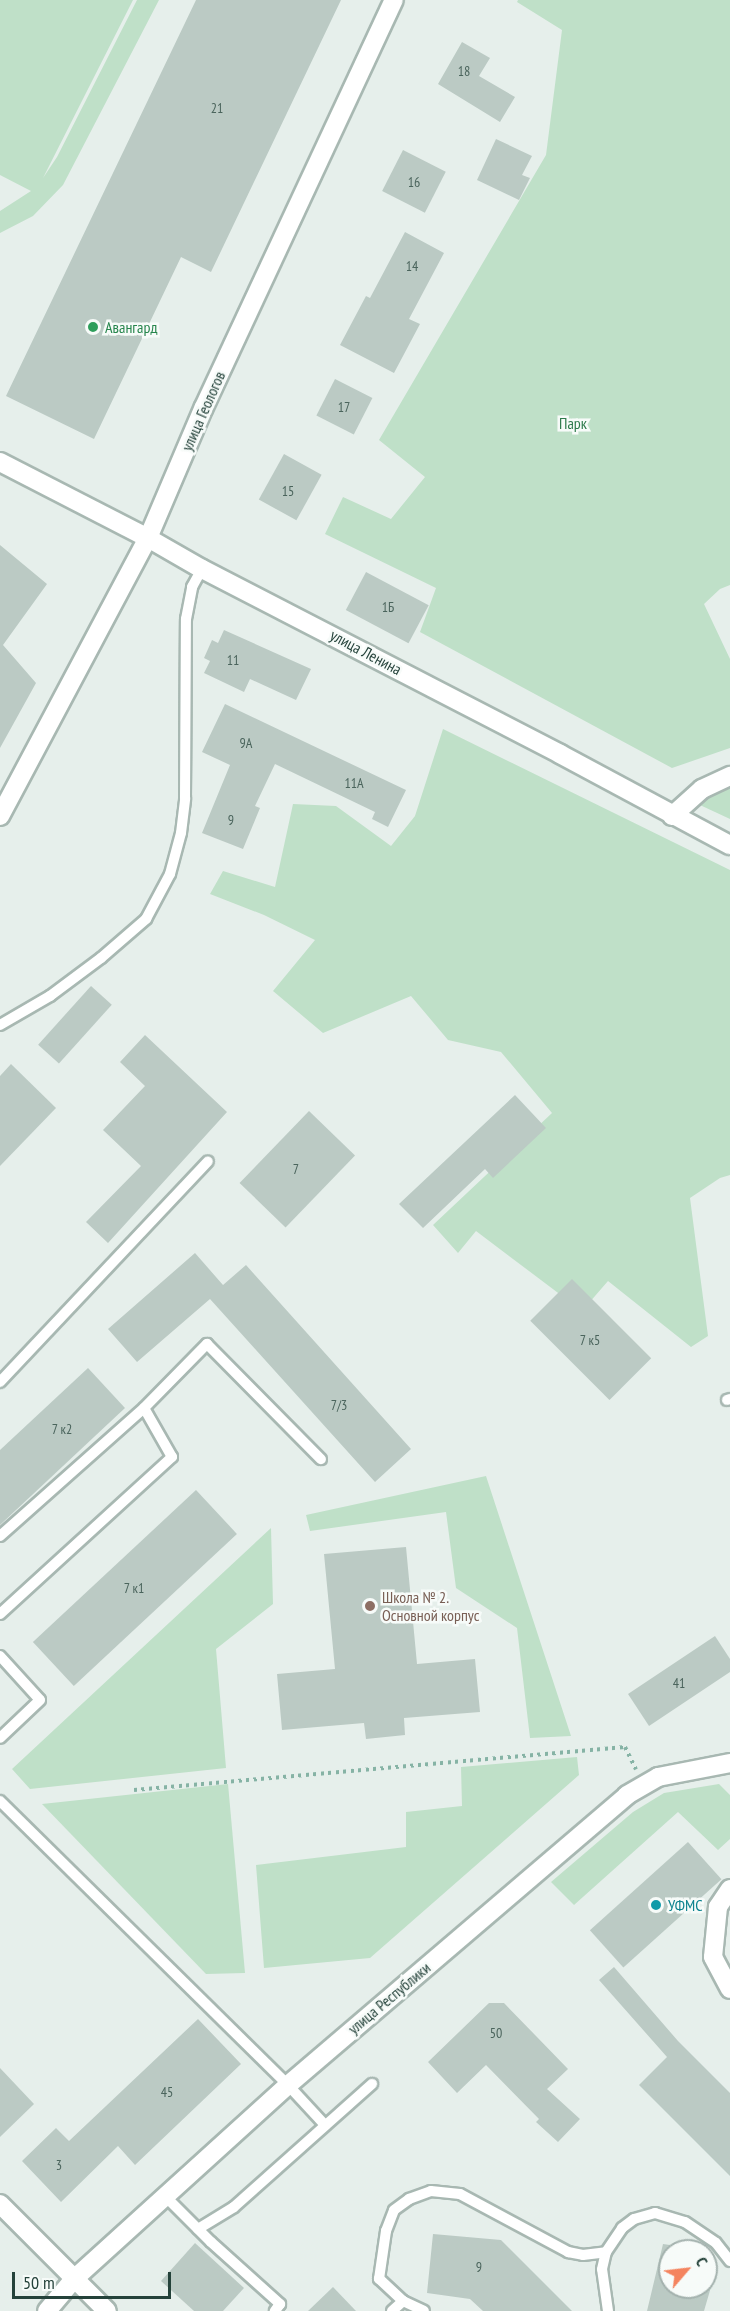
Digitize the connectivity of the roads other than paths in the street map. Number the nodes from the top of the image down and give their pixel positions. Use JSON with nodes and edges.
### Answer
{"nodes":[{"id":1,"x":394,"y":0,"type":"edge"},
{"id":2,"x":0,"y":462,"type":"edge"},
{"id":3,"x":148,"y":538,"type":"junction"},
{"id":4,"x":202,"y":569,"type":"junction"},
{"id":5,"x":730,"y":776,"type":"edge"},
{"id":6,"x":0,"y":816,"type":"edge"},
{"id":7,"x":672,"y":816,"type":"junction"},
{"id":8,"x":730,"y":845,"type":"edge"},
{"id":9,"x":0,"y":1025,"type":"edge"},
{"id":10,"x":208,"y":1161,"type":"dead end"},
{"id":11,"x":0,"y":1382,"type":"edge"},
{"id":12,"x":144,"y":1408,"type":"junction"},
{"id":13,"x":321,"y":1459,"type":"dead end"},
{"id":14,"x":0,"y":1536,"type":"edge"},
{"id":15,"x":0,"y":1614,"type":"edge"},
{"id":16,"x":0,"y":1656,"type":"edge"},
{"id":17,"x":0,"y":1738,"type":"edge"},
{"id":18,"x":730,"y":1763,"type":"edge"},
{"id":19,"x":0,"y":1801,"type":"edge"},
{"id":20,"x":730,"y":1889,"type":"edge"},
{"id":21,"x":730,"y":1989,"type":"edge"},
{"id":22,"x":372,"y":2084,"type":"dead end"},
{"id":23,"x":288,"y":2085,"type":"junction"},
{"id":24,"x":325,"y":2125,"type":"junction"},
{"id":25,"x":164,"y":2195,"type":"junction"},
{"id":26,"x":0,"y":2204,"type":"edge"},
{"id":27,"x":198,"y":2229,"type":"junction"},
{"id":28,"x":606,"y":2252,"type":"junction"},
{"id":29,"x":730,"y":2261,"type":"edge"},
{"id":30,"x":74,"y":2279,"type":"junction"},
{"id":31,"x":403,"y":2301,"type":"junction"},
{"id":32,"x":47,"y":2311,"type":"edge"},
{"id":33,"x":106,"y":2311,"type":"edge"},
{"id":34,"x":275,"y":2311,"type":"edge"},
{"id":35,"x":392,"y":2311,"type":"edge"},
{"id":36,"x":424,"y":2311,"type":"edge"},
{"id":37,"x":608,"y":2311,"type":"edge"}],
"edges":[{"from":1,"to":3,"type":"street","name":"улица Геологов"},
{"from":2,"to":3,"type":"street","name":"улица Ленина"},
{"from":3,"to":4,"type":"street","name":"улица Ленина"},
{"from":3,"to":6,"type":"street","name":"улица Геологов"},
{"from":4,"to":7,"type":"street","name":"улица Ленина"},
{"from":4,"to":9,"type":"lane"},
{"from":5,"to":7,"type":"street"},
{"from":7,"to":8,"type":"street","name":"улица Ленина"},
{"from":10,"to":11,"type":"lane"},
{"from":12,"to":13,"type":"lane"},
{"from":12,"to":14,"type":"lane"},
{"from":12,"to":15,"type":"lane"},
{"from":16,"to":17,"type":"lane"},
{"from":18,"to":23,"type":"street","name":"улица Республики"},
{"from":19,"to":23,"type":"lane"},
{"from":20,"to":21,"type":"street"},
{"from":22,"to":24,"type":"lane"},
{"from":23,"to":24,"type":"lane"},
{"from":23,"to":25,"type":"street","name":"улица Республики"},
{"from":24,"to":27,"type":"lane"},
{"from":25,"to":27,"type":"lane"},
{"from":25,"to":30,"type":"street","name":"улица Республики"},
{"from":26,"to":30,"type":"street"},
{"from":27,"to":34,"type":"lane"},
{"from":28,"to":29,"type":"lane"},
{"from":28,"to":31,"type":"lane"},
{"from":28,"to":37,"type":"lane"},
{"from":30,"to":32,"type":"street","name":"улица Республики"},
{"from":30,"to":33,"type":"street"},
{"from":31,"to":35,"type":"lane"},
{"from":31,"to":36,"type":"lane"}]}
